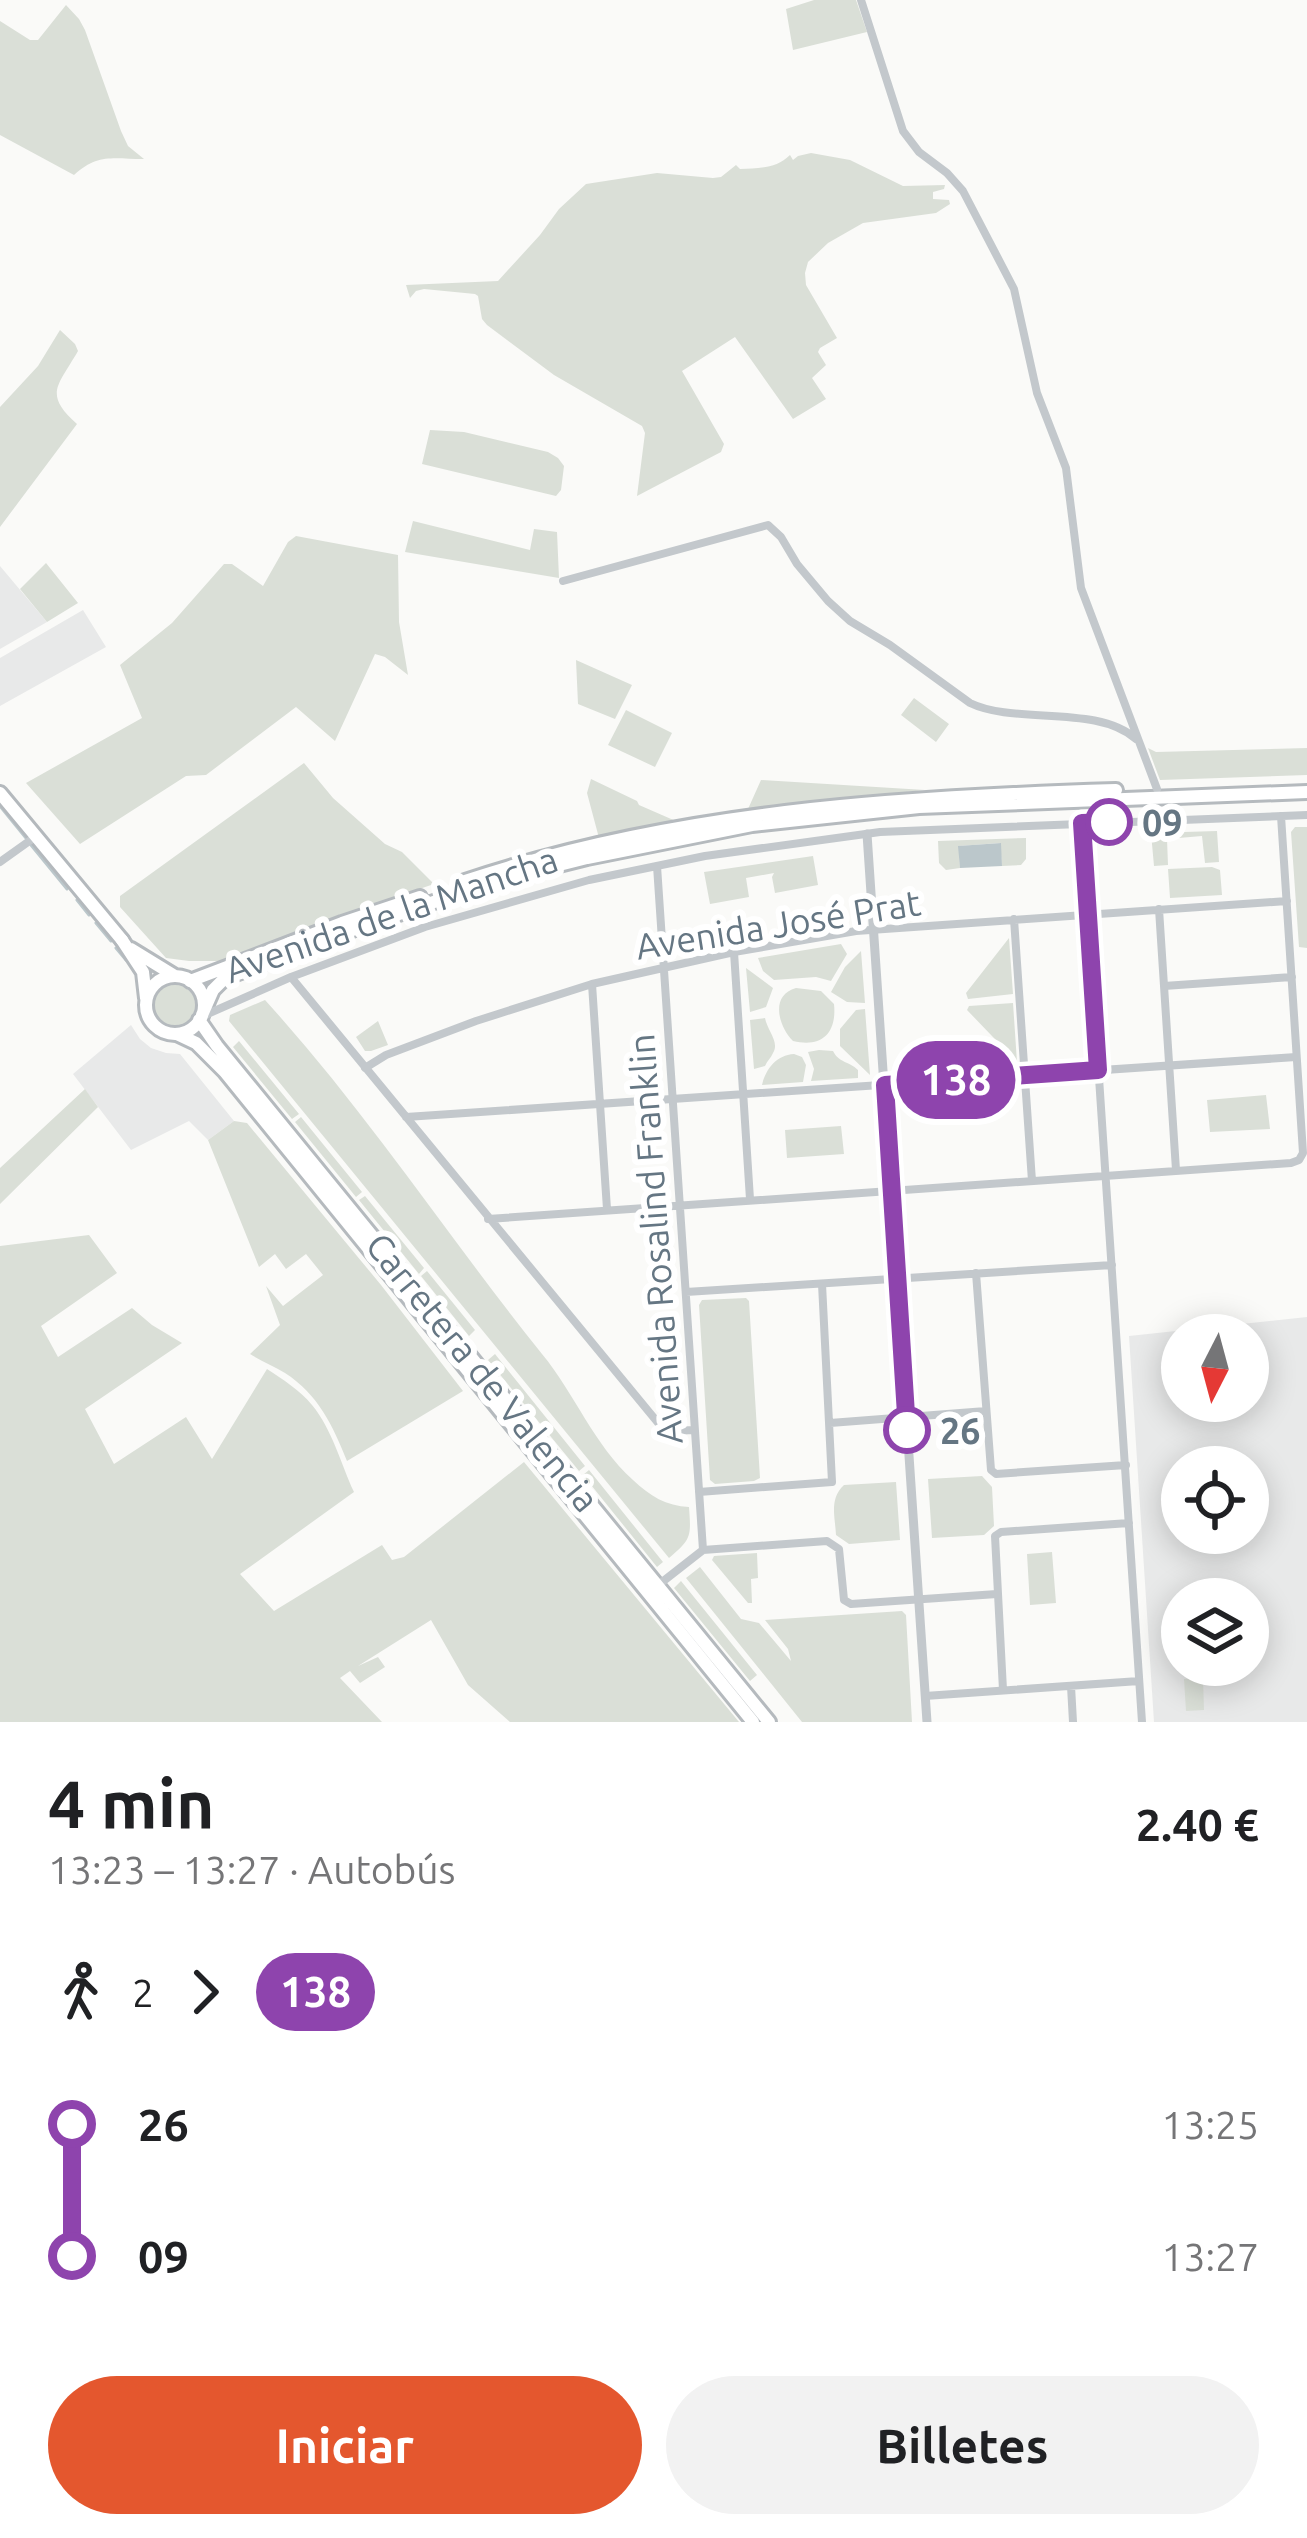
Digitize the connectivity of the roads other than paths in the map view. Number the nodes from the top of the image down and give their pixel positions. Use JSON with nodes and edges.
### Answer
{"nodes":[{"id":1,"x":861,"y":0,"type":"edge"},
{"id":2,"x":562,"y":581,"type":"dead end"},
{"id":3,"x":1138,"y":741,"type":"junction"},
{"id":4,"x":1307,"y":788,"type":"edge"},
{"id":5,"x":1157,"y":789,"type":"junction"},
{"id":6,"x":0,"y":793,"type":"edge"},
{"id":7,"x":1307,"y":815,"type":"edge"},
{"id":8,"x":1281,"y":816,"type":"junction"},
{"id":9,"x":1082,"y":823,"type":"junction"},
{"id":10,"x":867,"y":834,"type":"junction"},
{"id":11,"x":35,"y":837,"type":"junction"},
{"id":12,"x":0,"y":862,"type":"edge"},
{"id":13,"x":657,"y":866,"type":"junction"},
{"id":14,"x":1286,"y":901,"type":"junction"},
{"id":15,"x":1159,"y":909,"type":"junction"},
{"id":16,"x":1088,"y":914,"type":"junction"},
{"id":17,"x":1014,"y":920,"type":"junction"},
{"id":18,"x":874,"y":929,"type":"junction"},
{"id":19,"x":122,"y":940,"type":"junction"},
{"id":20,"x":734,"y":952,"type":"junction"},
{"id":21,"x":664,"y":968,"type":"junction"},
{"id":22,"x":291,"y":977,"type":"junction"},
{"id":23,"x":1292,"y":977,"type":"junction"},
{"id":24,"x":183,"y":979,"type":"junction"},
{"id":25,"x":592,"y":984,"type":"junction"},
{"id":26,"x":1164,"y":986,"type":"junction"},
{"id":27,"x":146,"y":1007,"type":"junction"},
{"id":28,"x":200,"y":1018,"type":"junction"},
{"id":29,"x":177,"y":1034,"type":"junction"},
{"id":30,"x":1296,"y":1057,"type":"junction"},
{"id":31,"x":1169,"y":1065,"type":"junction"},
{"id":32,"x":365,"y":1067,"type":"junction"},
{"id":33,"x":1098,"y":1070,"type":"junction"},
{"id":34,"x":1025,"y":1075,"type":"junction"},
{"id":35,"x":885,"y":1085,"type":"junction"},
{"id":36,"x":744,"y":1095,"type":"junction"},
{"id":37,"x":673,"y":1099,"type":"junction"},
{"id":38,"x":602,"y":1105,"type":"junction"},
{"id":39,"x":406,"y":1117,"type":"junction"},
{"id":40,"x":1176,"y":1170,"type":"junction"},
{"id":41,"x":1105,"y":1175,"type":"junction"},
{"id":42,"x":1032,"y":1181,"type":"junction"},
{"id":43,"x":891,"y":1190,"type":"junction"},
{"id":44,"x":750,"y":1199,"type":"junction"},
{"id":45,"x":680,"y":1205,"type":"junction"},
{"id":46,"x":608,"y":1209,"type":"junction"},
{"id":47,"x":488,"y":1219,"type":"junction"},
{"id":48,"x":1112,"y":1265,"type":"junction"},
{"id":49,"x":976,"y":1273,"type":"junction"},
{"id":50,"x":897,"y":1279,"type":"junction"},
{"id":51,"x":822,"y":1284,"type":"junction"},
{"id":52,"x":686,"y":1292,"type":"junction"},
{"id":53,"x":986,"y":1411,"type":"junction"},
{"id":54,"x":907,"y":1417,"type":"junction"},
{"id":55,"x":830,"y":1423,"type":"junction"},
{"id":56,"x":694,"y":1430,"type":"junction"},
{"id":57,"x":1126,"y":1465,"type":"junction"},
{"id":58,"x":699,"y":1492,"type":"junction"},
{"id":59,"x":1129,"y":1523,"type":"junction"},
{"id":60,"x":703,"y":1550,"type":"junction"},
{"id":61,"x":657,"y":1586,"type":"junction"},
{"id":62,"x":997,"y":1594,"type":"junction"},
{"id":63,"x":919,"y":1599,"type":"junction"},
{"id":64,"x":1139,"y":1681,"type":"junction"},
{"id":65,"x":1071,"y":1686,"type":"junction"},
{"id":66,"x":1004,"y":1690,"type":"junction"},
{"id":67,"x":925,"y":1696,"type":"junction"},
{"id":68,"x":753,"y":1722,"type":"edge"},
{"id":69,"x":769,"y":1722,"type":"edge"},
{"id":70,"x":927,"y":1722,"type":"edge"},
{"id":71,"x":1073,"y":1722,"type":"edge"},
{"id":72,"x":1142,"y":1722,"type":"edge"}],
"edges":[{"from":1,"to":3,"type":"street"},
{"from":2,"to":3,"type":"street"},
{"from":3,"to":5,"type":"street"},
{"from":4,"to":5,"type":"main road","name":"Avenida de la Mancha"},
{"from":4,"to":28,"type":"main road","name":"Avenida de la Mancha"},
{"from":5,"to":24,"type":"main road","name":"Avenida de la Mancha"},
{"from":6,"to":11,"type":"main road"},
{"from":7,"to":8,"type":"street","name":"Avenida de la Mancha"},
{"from":8,"to":9,"type":"street","name":"Avenida de la Mancha"},
{"from":8,"to":14,"type":"street"},
{"from":9,"to":10,"type":"street","name":"Avenida de la Mancha"},
{"from":9,"to":16,"type":"street"},
{"from":10,"to":13,"type":"street","name":"Avenida de la Mancha"},
{"from":10,"to":18,"type":"street"},
{"from":11,"to":12,"type":"street"},
{"from":11,"to":19,"type":"main road"},
{"from":13,"to":21,"type":"street","name":"Avenida Rosalind Franklin"},
{"from":13,"to":22,"type":"street","name":"Avenida de la Mancha"},
{"from":14,"to":15,"type":"street","name":"Avenida José Prat"},
{"from":14,"to":23,"type":"street"},
{"from":15,"to":16,"type":"street","name":"Avenida José Prat"},
{"from":15,"to":26,"type":"street"},
{"from":16,"to":17,"type":"street","name":"Avenida José Prat"},
{"from":16,"to":33,"type":"street"},
{"from":17,"to":18,"type":"street","name":"Avenida José Prat"},
{"from":17,"to":34,"type":"street"},
{"from":18,"to":20,"type":"street","name":"Avenida José Prat"},
{"from":18,"to":35,"type":"street"},
{"from":19,"to":24,"type":"main road"},
{"from":19,"to":27,"type":"main road"},
{"from":20,"to":21,"type":"street","name":"Avenida José Prat"},
{"from":20,"to":36,"type":"street"},
{"from":21,"to":25,"type":"street","name":"Avenida José Prat"},
{"from":21,"to":37,"type":"street","name":"Avenida Rosalind Franklin"},
{"from":22,"to":28,"type":"street","name":"Avenida de la Mancha"},
{"from":22,"to":32,"type":"street"},
{"from":23,"to":26,"type":"street"},
{"from":23,"to":30,"type":"street"},
{"from":24,"to":27,"type":"main road"},
{"from":24,"to":28,"type":"main road"},
{"from":25,"to":32,"type":"street","name":"Avenida José Prat"},
{"from":25,"to":38,"type":"street"},
{"from":26,"to":31,"type":"street"},
{"from":27,"to":29,"type":"main road"},
{"from":28,"to":29,"type":"main road"},
{"from":28,"to":61,"type":"main road","name":"Carretera de Valencia"},
{"from":29,"to":68,"type":"main road","name":"Carretera de Valencia"},
{"from":30,"to":31,"type":"street"},
{"from":30,"to":40,"type":"street"},
{"from":31,"to":33,"type":"street"},
{"from":31,"to":40,"type":"street"},
{"from":32,"to":39,"type":"street"},
{"from":33,"to":34,"type":"street"},
{"from":33,"to":41,"type":"street"},
{"from":34,"to":35,"type":"street"},
{"from":34,"to":42,"type":"street"},
{"from":35,"to":36,"type":"street"},
{"from":35,"to":43,"type":"street"},
{"from":36,"to":37,"type":"street"},
{"from":36,"to":44,"type":"street"},
{"from":37,"to":38,"type":"street"},
{"from":37,"to":45,"type":"street","name":"Avenida Rosalind Franklin"},
{"from":38,"to":39,"type":"street"},
{"from":38,"to":46,"type":"street"},
{"from":39,"to":47,"type":"street"},
{"from":40,"to":41,"type":"street"},
{"from":41,"to":42,"type":"street"},
{"from":41,"to":48,"type":"street"},
{"from":42,"to":43,"type":"street"},
{"from":43,"to":44,"type":"street"},
{"from":43,"to":50,"type":"street"},
{"from":44,"to":45,"type":"street"},
{"from":45,"to":46,"type":"street"},
{"from":45,"to":52,"type":"street","name":"Avenida Rosalind Franklin"},
{"from":46,"to":47,"type":"street"},
{"from":47,"to":56,"type":"street"},
{"from":48,"to":49,"type":"street"},
{"from":48,"to":57,"type":"street"},
{"from":49,"to":50,"type":"street"},
{"from":49,"to":53,"type":"street"},
{"from":50,"to":51,"type":"street"},
{"from":50,"to":54,"type":"street"},
{"from":51,"to":52,"type":"street"},
{"from":51,"to":55,"type":"street"},
{"from":52,"to":56,"type":"street","name":"Avenida Rosalind Franklin"},
{"from":53,"to":54,"type":"street"},
{"from":53,"to":57,"type":"street"},
{"from":54,"to":55,"type":"street"},
{"from":54,"to":63,"type":"street"},
{"from":55,"to":58,"type":"street"},
{"from":56,"to":58,"type":"street","name":"Avenida Rosalind Franklin"},
{"from":57,"to":59,"type":"street"},
{"from":58,"to":60,"type":"street","name":"Avenida Rosalind Franklin"},
{"from":59,"to":62,"type":"street"},
{"from":59,"to":64,"type":"street"},
{"from":60,"to":61,"type":"street"},
{"from":60,"to":63,"type":"street"},
{"from":61,"to":69,"type":"main road","name":"Carretera de Valencia"},
{"from":62,"to":63,"type":"street"},
{"from":62,"to":66,"type":"street"},
{"from":63,"to":67,"type":"street"},
{"from":64,"to":65,"type":"street"},
{"from":64,"to":72,"type":"street"},
{"from":65,"to":66,"type":"street"},
{"from":65,"to":71,"type":"street"},
{"from":66,"to":67,"type":"street"},
{"from":67,"to":70,"type":"street"}]}
